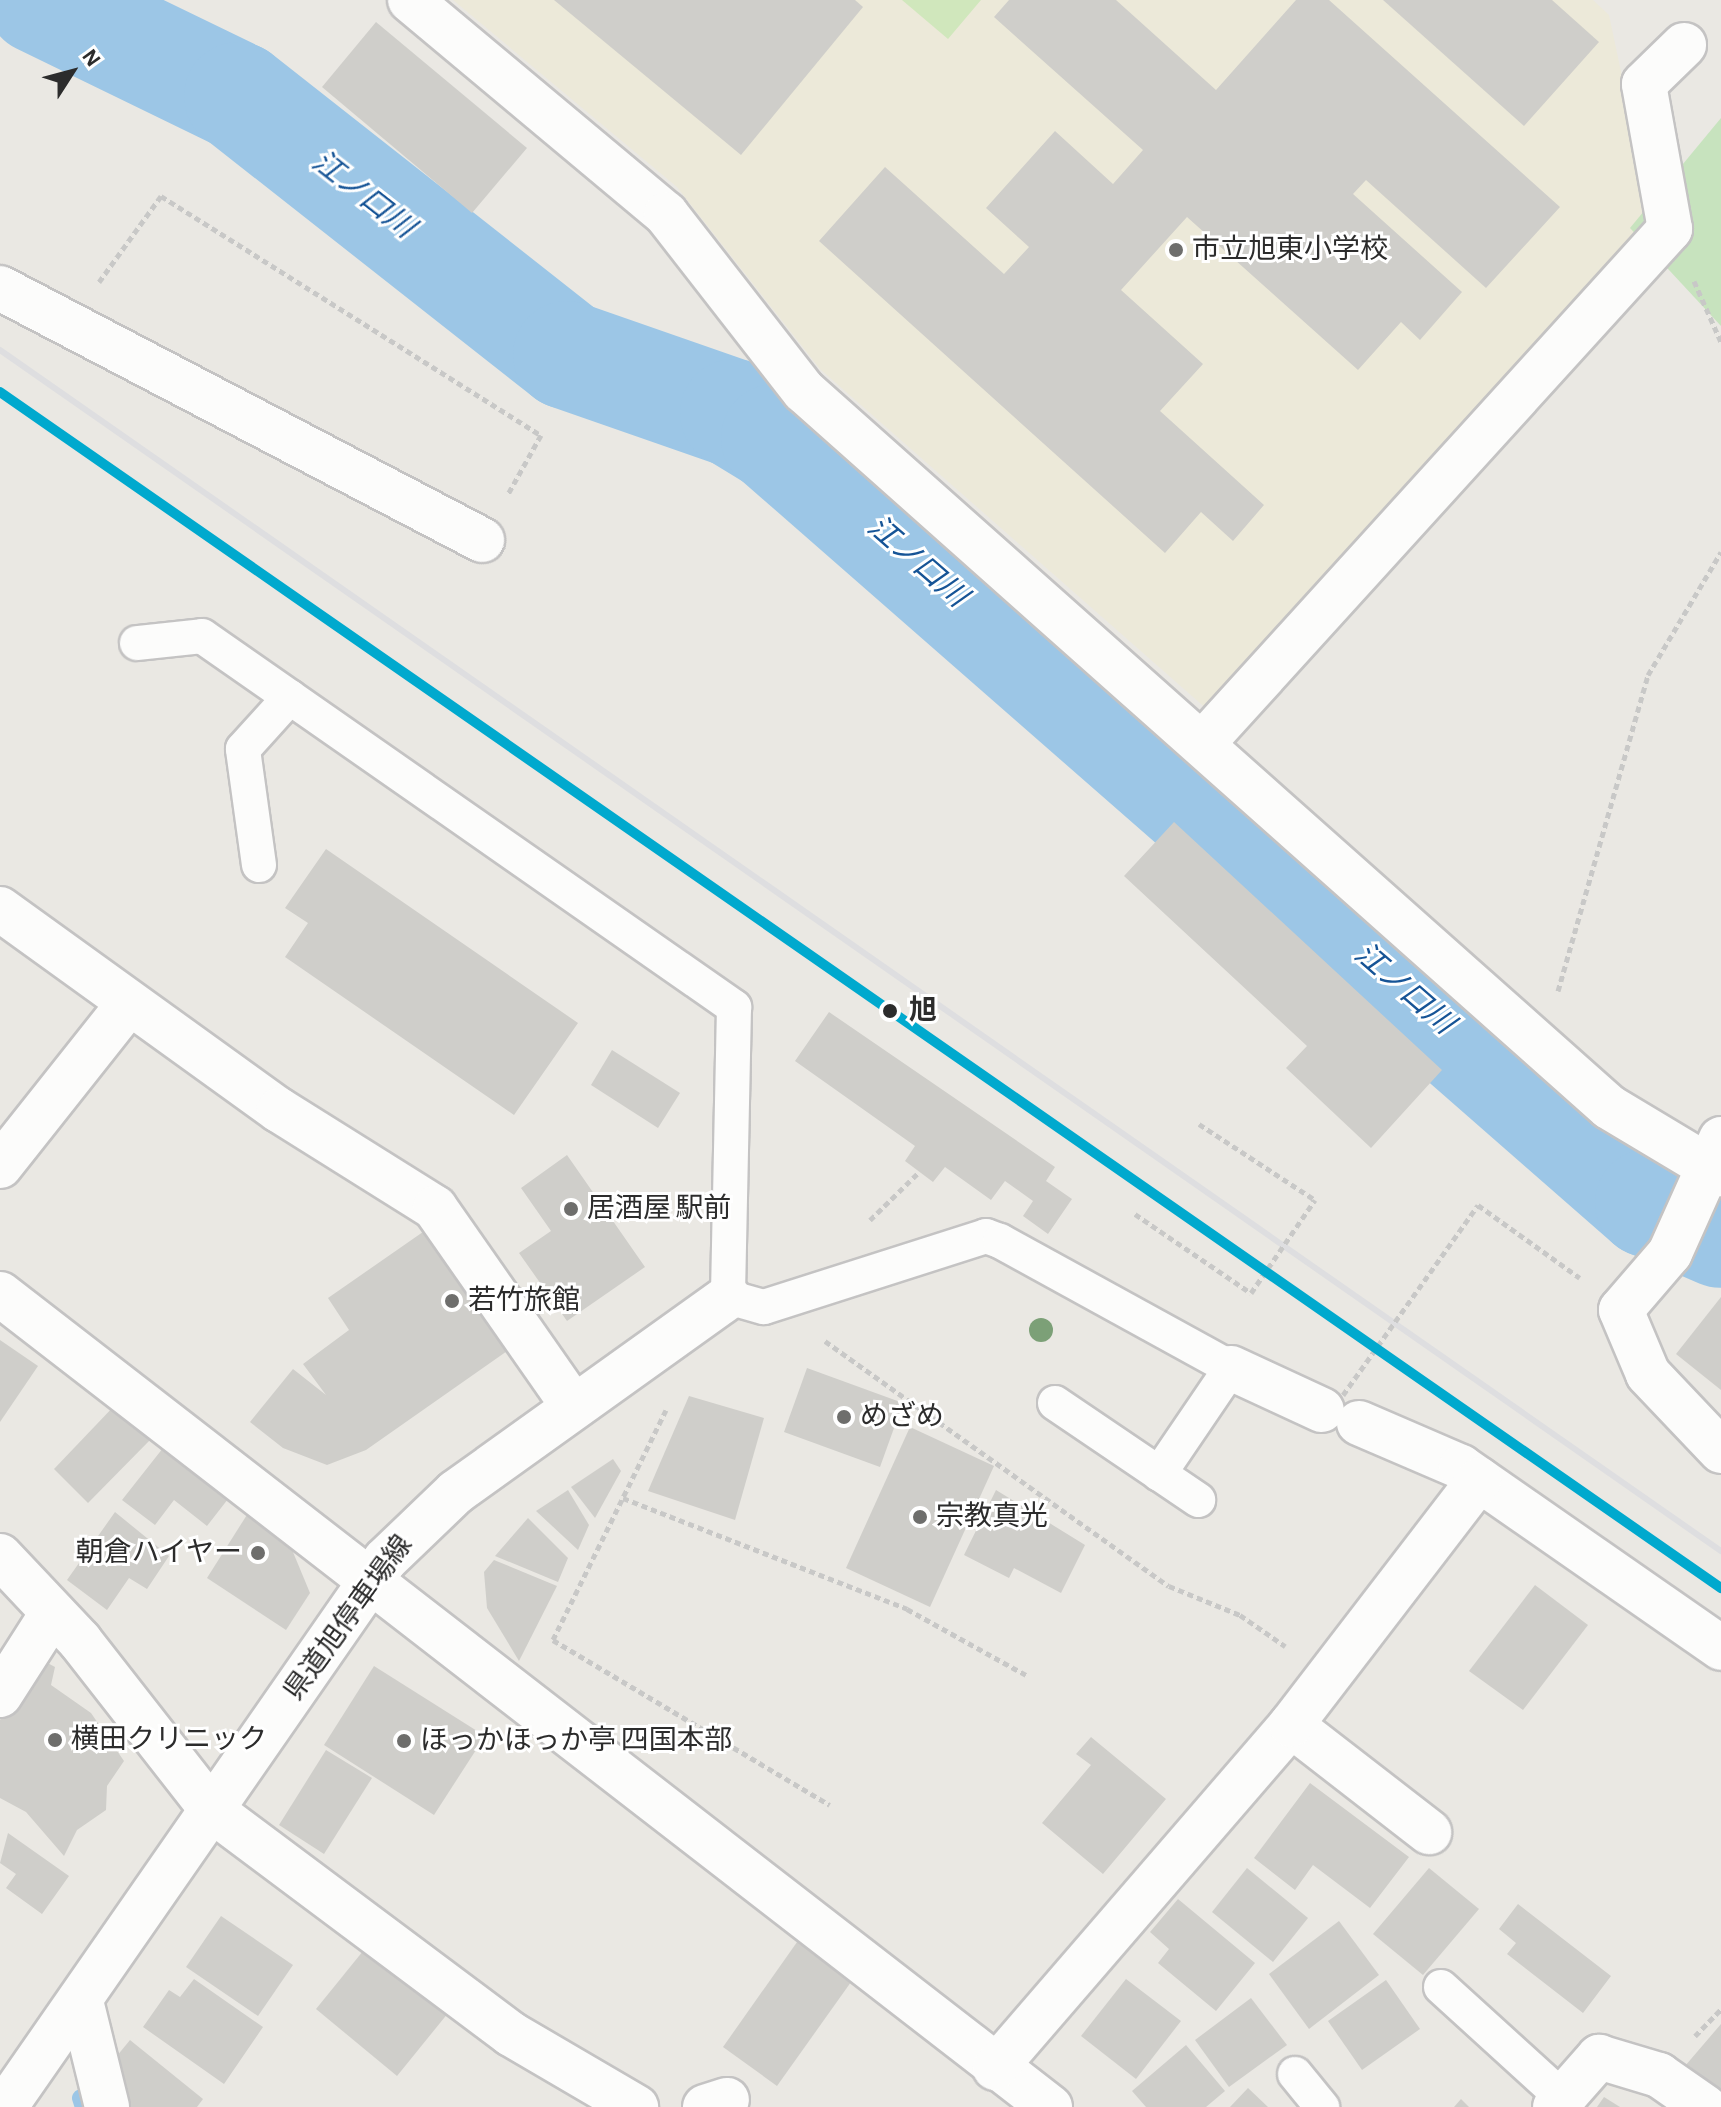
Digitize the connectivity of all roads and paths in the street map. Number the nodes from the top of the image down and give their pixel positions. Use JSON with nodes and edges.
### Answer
{"nodes":[{"id":1,"x":410,"y":0,"type":"edge"},
{"id":2,"x":1684,"y":45,"type":"dead end"},
{"id":3,"x":0,"y":288,"type":"edge"},
{"id":4,"x":68,"y":324,"type":"junction"},
{"id":5,"x":482,"y":540,"type":"joint"},
{"id":6,"x":1721,"y":552,"type":"edge"},
{"id":7,"x":137,"y":643,"type":"dead end"},
{"id":8,"x":290,"y":697,"type":"junction"},
{"id":9,"x":1202,"y":744,"type":"junction"},
{"id":10,"x":259,"y":865,"type":"dead end"},
{"id":11,"x":0,"y":909,"type":"edge"},
{"id":12,"x":127,"y":1006,"type":"junction"},
{"id":13,"x":1542,"y":1047,"type":"junction"},
{"id":14,"x":1199,"y":1124,"type":"dead end"},
{"id":15,"x":0,"y":1166,"type":"edge"},
{"id":16,"x":1711,"y":1168,"type":"edge"},
{"id":17,"x":1135,"y":1214,"type":"dead end"},
{"id":18,"x":1569,"y":1268,"type":"dead end"},
{"id":19,"x":0,"y":1294,"type":"edge"},
{"id":20,"x":728,"y":1297,"type":"junction"},
{"id":21,"x":813,"y":1333,"type":"dead end"},
{"id":22,"x":1231,"y":1368,"type":"junction"},
{"id":23,"x":1055,"y":1403,"type":"dead end"},
{"id":24,"x":573,"y":1406,"type":"junction"},
{"id":25,"x":1341,"y":1409,"type":"junction"},
{"id":26,"x":1721,"y":1451,"type":"edge"},
{"id":27,"x":639,"y":1462,"type":"dead end"},
{"id":28,"x":1159,"y":1474,"type":"junction"},
{"id":29,"x":1479,"y":1480,"type":"junction"},
{"id":30,"x":623,"y":1498,"type":"junction"},
{"id":31,"x":1198,"y":1500,"type":"dead end"},
{"id":32,"x":0,"y":1556,"type":"edge"},
{"id":33,"x":370,"y":1581,"type":"junction"},
{"id":34,"x":53,"y":1612,"type":"junction"},
{"id":35,"x":1721,"y":1648,"type":"edge"},
{"id":36,"x":1026,"y":1675,"type":"dead end"},
{"id":37,"x":1321,"y":1681,"type":"junction"},
{"id":38,"x":0,"y":1695,"type":"edge"},
{"id":39,"x":1291,"y":1725,"type":"junction"},
{"id":40,"x":830,"y":1805,"type":"dead end"},
{"id":41,"x":213,"y":1811,"type":"junction"},
{"id":42,"x":1429,"y":1832,"type":"dead end"},
{"id":43,"x":1441,"y":1987,"type":"dead end"},
{"id":44,"x":81,"y":2001,"type":"junction"},
{"id":45,"x":995,"y":2068,"type":"junction"},
{"id":46,"x":1295,"y":2074,"type":"dead end"},
{"id":47,"x":13,"y":2095,"type":"edge"},
{"id":48,"x":1558,"y":2102,"type":"edge"},
{"id":49,"x":104,"y":2106,"type":"edge"},
{"id":50,"x":1047,"y":2106,"type":"edge"},
{"id":51,"x":636,"y":2107,"type":"edge"},
{"id":52,"x":1322,"y":2107,"type":"edge"},
{"id":53,"x":1705,"y":2107,"type":"edge"}],
"edges":[{"from":1,"to":9,"type":"street"},
{"from":2,"to":9,"type":"street"},
{"from":3,"to":4,"type":"street"},
{"from":4,"to":5,"type":"street"},
{"from":4,"to":5,"type":"path"},
{"from":6,"to":13,"type":"path"},
{"from":7,"to":8,"type":"lane"},
{"from":8,"to":10,"type":"lane"},
{"from":8,"to":20,"type":"lane"},
{"from":9,"to":13,"type":"street"},
{"from":11,"to":12,"type":"street"},
{"from":12,"to":15,"type":"street"},
{"from":12,"to":24,"type":"street"},
{"from":13,"to":16,"type":"street"},
{"from":14,"to":17,"type":"path","bridge":true},
{"from":16,"to":26,"type":"street"},
{"from":18,"to":25,"type":"path","bridge":true},
{"from":19,"to":33,"type":"street"},
{"from":20,"to":22,"type":"lane"},
{"from":20,"to":24,"type":"street","name":"県道旭停車場線"},
{"from":21,"to":37,"type":"path"},
{"from":22,"to":25,"type":"street"},
{"from":22,"to":28,"type":"lane"},
{"from":23,"to":28,"type":"lane"},
{"from":24,"to":33,"type":"street","name":"県道旭停車場線"},
{"from":25,"to":29,"type":"street"},
{"from":27,"to":30,"type":"path"},
{"from":28,"to":31,"type":"lane"},
{"from":29,"to":35,"type":"street"},
{"from":29,"to":37,"type":"street"},
{"from":30,"to":36,"type":"path"},
{"from":30,"to":40,"type":"path"},
{"from":32,"to":34,"type":"street"},
{"from":33,"to":41,"type":"street","name":"県道旭停車場線"},
{"from":33,"to":45,"type":"street"},
{"from":34,"to":38,"type":"street"},
{"from":34,"to":41,"type":"street"},
{"from":37,"to":39,"type":"street"},
{"from":39,"to":42,"type":"street"},
{"from":39,"to":45,"type":"street"},
{"from":41,"to":44,"type":"street","name":"県道旭停車場線"},
{"from":41,"to":51,"type":"street"},
{"from":43,"to":48,"type":"lane"},
{"from":44,"to":47,"type":"street","name":"県道旭停車場線"},
{"from":44,"to":49,"type":"street"},
{"from":45,"to":50,"type":"street"},
{"from":46,"to":52,"type":"lane"},
{"from":48,"to":53,"type":"street"}]}
